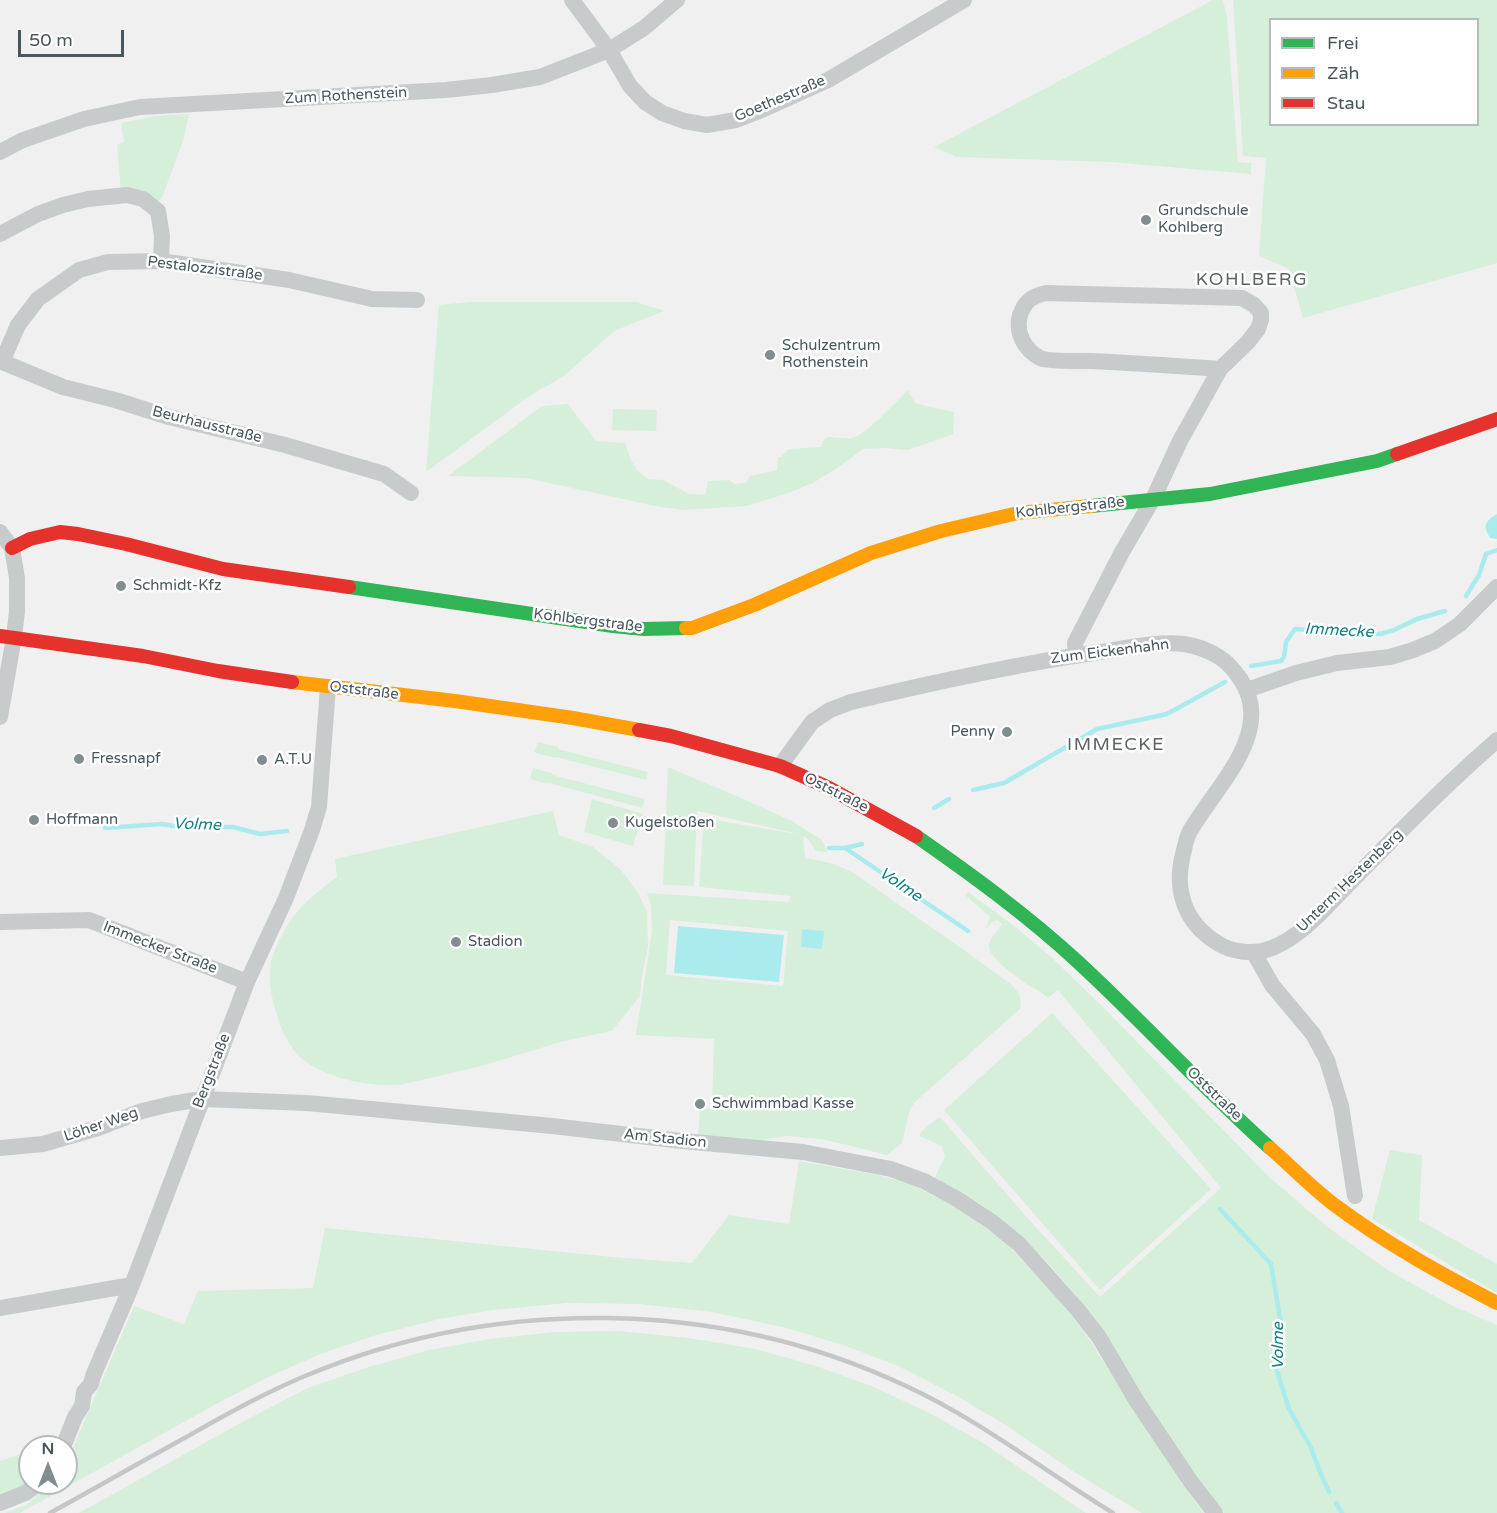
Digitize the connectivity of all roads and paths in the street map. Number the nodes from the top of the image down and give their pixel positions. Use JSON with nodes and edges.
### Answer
{"nodes":[{"id":1,"x":572,"y":0,"type":"edge"},
{"id":2,"x":677,"y":0,"type":"edge"},
{"id":3,"x":964,"y":0,"type":"edge"},
{"id":4,"x":609,"y":50,"type":"junction"},
{"id":5,"x":0,"y":152,"type":"edge"},
{"id":6,"x":0,"y":234,"type":"edge"},
{"id":7,"x":160,"y":261,"type":"junction"},
{"id":8,"x":417,"y":300,"type":"dead end"},
{"id":9,"x":1,"y":361,"type":"edge"},
{"id":10,"x":1220,"y":369,"type":"junction"},
{"id":11,"x":1497,"y":419,"type":"edge"},
{"id":12,"x":411,"y":493,"type":"dead end"},
{"id":13,"x":1153,"y":499,"type":"junction"},
{"id":14,"x":0,"y":532,"type":"edge"},
{"id":15,"x":12,"y":548,"type":"junction"},
{"id":16,"x":1497,"y":587,"type":"edge"},
{"id":17,"x":7,"y":637,"type":"edge"},
{"id":18,"x":1076,"y":656,"type":"junction"},
{"id":19,"x":328,"y":687,"type":"junction"},
{"id":20,"x":1247,"y":690,"type":"junction"},
{"id":21,"x":0,"y":717,"type":"edge"},
{"id":22,"x":1497,"y":740,"type":"edge"},
{"id":23,"x":1497,"y":759,"type":"edge"},
{"id":24,"x":1470,"y":764,"type":"junction"},
{"id":25,"x":780,"y":766,"type":"junction"},
{"id":26,"x":0,"y":922,"type":"edge"},
{"id":27,"x":1254,"y":953,"type":"junction"},
{"id":28,"x":247,"y":982,"type":"junction"},
{"id":29,"x":202,"y":1099,"type":"junction"},
{"id":30,"x":0,"y":1148,"type":"edge"},
{"id":31,"x":1355,"y":1196,"type":"dead end"},
{"id":32,"x":132,"y":1285,"type":"junction"},
{"id":33,"x":1497,"y":1303,"type":"edge"},
{"id":34,"x":0,"y":1308,"type":"edge"},
{"id":35,"x":68,"y":1435,"type":"edge"},
{"id":36,"x":18,"y":1495,"type":"edge"},
{"id":37,"x":0,"y":1503,"type":"edge"},
{"id":38,"x":1215,"y":1513,"type":"edge"}],
"edges":[{"from":1,"to":4,"type":"street","name":"Goethestraße"},
{"from":2,"to":4,"type":"street","name":"Zum Rothenstein"},
{"from":3,"to":4,"type":"street","name":"Goethestraße"},
{"from":4,"to":5,"type":"street","name":"Zum Rothenstein"},
{"from":6,"to":7,"type":"street"},
{"from":7,"to":8,"type":"street","name":"Pestalozzistraße"},
{"from":7,"to":9,"type":"street","name":"Pestalozzistraße"},
{"from":9,"to":12,"type":"street","name":"Beurhausstraße"},
{"from":10,"to":10,"type":"street","name":"Kohlbergstraße"},
{"from":10,"to":13,"type":"street","name":"Kohlbergstraße"},
{"from":11,"to":13,"type":"main road","name":"Kohlbergstraße"},
{"from":13,"to":15,"type":"main road","name":"Kohlbergstraße"},
{"from":13,"to":18,"type":"street","name":"Kohlbergstraße"},
{"from":14,"to":15,"type":"street"},
{"from":15,"to":17,"type":"street"},
{"from":16,"to":20,"type":"street"},
{"from":17,"to":19,"type":"main road","name":"Oststraße"},
{"from":17,"to":21,"type":"street"},
{"from":18,"to":20,"type":"street","name":"Zum Eickenhahn"},
{"from":18,"to":25,"type":"street","name":"Zum Eickenhahn"},
{"from":19,"to":25,"type":"main road","name":"Oststraße"},
{"from":19,"to":28,"type":"street","name":"Bergstraße"},
{"from":20,"to":27,"type":"street","name":"Zum Eickenhahn"},
{"from":22,"to":24,"type":"street","name":"Unterm Hestenberg"},
{"from":23,"to":24,"type":"street"},
{"from":24,"to":27,"type":"street","name":"Unterm Hestenberg"},
{"from":25,"to":33,"type":"main road","name":"Oststraße"},
{"from":26,"to":28,"type":"street","name":"Immecker Straße"},
{"from":27,"to":31,"type":"street"},
{"from":28,"to":29,"type":"street","name":"Bergstraße"},
{"from":29,"to":30,"type":"street","name":"Löher Weg"},
{"from":29,"to":32,"type":"street","name":"Bergstraße"},
{"from":29,"to":38,"type":"street","name":"Am Stadion"},
{"from":32,"to":34,"type":"street"},
{"from":32,"to":35,"type":"street","name":"Bergstraße"},
{"from":36,"to":37,"type":"street"}]}
